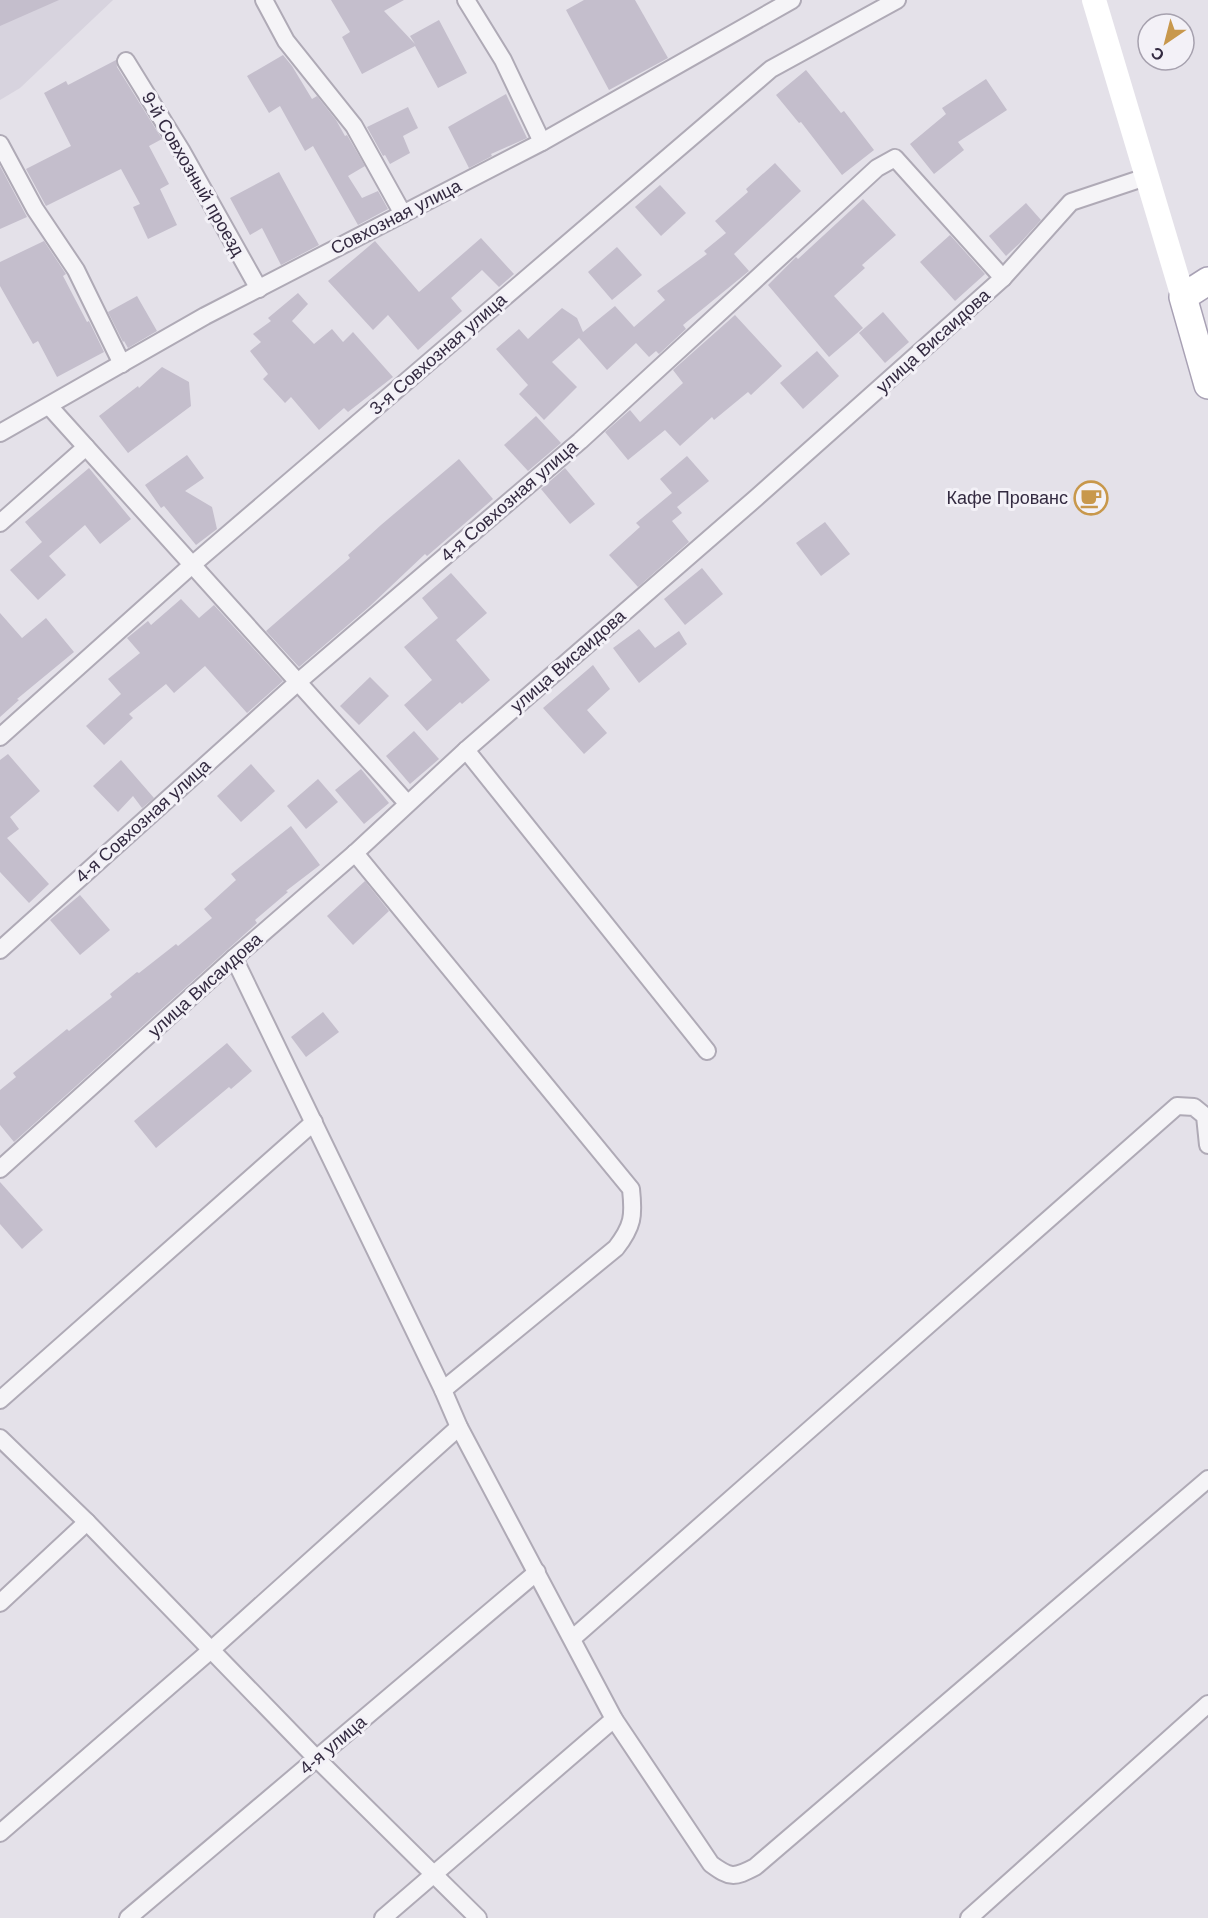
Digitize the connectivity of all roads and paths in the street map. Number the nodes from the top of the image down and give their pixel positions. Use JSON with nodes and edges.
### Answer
{"nodes":[{"id":1,"x":264,"y":0,"type":"edge"},
{"id":2,"x":466,"y":0,"type":"edge"},
{"id":3,"x":792,"y":0,"type":"edge"},
{"id":4,"x":897,"y":0,"type":"edge"},
{"id":5,"x":1094,"y":0,"type":"edge"},
{"id":6,"x":126,"y":61,"type":"dead end"},
{"id":7,"x":542,"y":142,"type":"junction"},
{"id":8,"x":0,"y":144,"type":"edge"},
{"id":9,"x":1146,"y":177,"type":"junction"},
{"id":10,"x":404,"y":214,"type":"junction"},
{"id":11,"x":1003,"y":278,"type":"junction"},
{"id":12,"x":1208,"y":281,"type":"edge"},
{"id":13,"x":259,"y":289,"type":"junction"},
{"id":14,"x":1183,"y":297,"type":"junction"},
{"id":15,"x":122,"y":364,"type":"junction"},
{"id":16,"x":1208,"y":385,"type":"edge"},
{"id":17,"x":49,"y":406,"type":"junction"},
{"id":18,"x":0,"y":434,"type":"edge"},
{"id":19,"x":86,"y":447,"type":"junction"},
{"id":20,"x":0,"y":523,"type":"edge"},
{"id":21,"x":192,"y":565,"type":"junction"},
{"id":22,"x":298,"y":682,"type":"junction"},
{"id":23,"x":0,"y":737,"type":"edge"},
{"id":24,"x":466,"y":750,"type":"junction"},
{"id":25,"x":407,"y":803,"type":"junction"},
{"id":26,"x":355,"y":853,"type":"junction"},
{"id":27,"x":0,"y":950,"type":"edge"},
{"id":28,"x":234,"y":958,"type":"junction"},
{"id":29,"x":707,"y":1052,"type":"dead end"},
{"id":30,"x":314,"y":1122,"type":"junction"},
{"id":31,"x":1208,"y":1145,"type":"edge"},
{"id":32,"x":0,"y":1169,"type":"edge"},
{"id":33,"x":443,"y":1390,"type":"junction"},
{"id":34,"x":0,"y":1400,"type":"edge"},
{"id":35,"x":459,"y":1427,"type":"junction"},
{"id":36,"x":0,"y":1438,"type":"edge"},
{"id":37,"x":1208,"y":1479,"type":"edge"},
{"id":38,"x":87,"y":1522,"type":"junction"},
{"id":39,"x":537,"y":1572,"type":"junction"},
{"id":40,"x":0,"y":1604,"type":"edge"},
{"id":41,"x":573,"y":1638,"type":"junction"},
{"id":42,"x":211,"y":1650,"type":"junction"},
{"id":43,"x":1208,"y":1704,"type":"edge"},
{"id":44,"x":614,"y":1719,"type":"junction"},
{"id":45,"x":316,"y":1758,"type":"junction"},
{"id":46,"x":0,"y":1833,"type":"edge"},
{"id":47,"x":435,"y":1874,"type":"junction"},
{"id":48,"x":128,"y":1918,"type":"edge"},
{"id":49,"x":383,"y":1918,"type":"edge"},
{"id":50,"x":478,"y":1918,"type":"edge"},
{"id":51,"x":969,"y":1918,"type":"edge"}],
"edges":[{"from":1,"to":10,"type":"street"},
{"from":2,"to":7,"type":"street"},
{"from":3,"to":7,"type":"street","name":"Совхозная улица"},
{"from":4,"to":21,"type":"street","name":"3-я Совхозная улица"},
{"from":5,"to":9,"type":"main road"},
{"from":6,"to":13,"type":"street","name":"9-й Совхозный проезд"},
{"from":7,"to":10,"type":"street","name":"Совхозная улица"},
{"from":8,"to":15,"type":"street"},
{"from":9,"to":11,"type":"street","name":"улица Висаидова"},
{"from":9,"to":14,"type":"main road"},
{"from":10,"to":13,"type":"street","name":"Совхозная улица"},
{"from":11,"to":22,"type":"street","name":"4-я Совхозная улица"},
{"from":11,"to":24,"type":"street","name":"улица Висаидова"},
{"from":12,"to":14,"type":"main road"},
{"from":13,"to":15,"type":"street","name":"Совхозная улица"},
{"from":14,"to":16,"type":"main road"},
{"from":15,"to":17,"type":"street","name":"Совхозная улица"},
{"from":17,"to":18,"type":"street","name":"Совхозная улица"},
{"from":17,"to":19,"type":"street"},
{"from":19,"to":20,"type":"street"},
{"from":19,"to":21,"type":"street"},
{"from":21,"to":22,"type":"street"},
{"from":21,"to":23,"type":"street","name":"3-я Совхозная улица"},
{"from":22,"to":25,"type":"street"},
{"from":22,"to":27,"type":"street","name":"4-я Совхозная улица"},
{"from":24,"to":25,"type":"street","name":"улица Висаидова"},
{"from":24,"to":29,"type":"street"},
{"from":25,"to":26,"type":"street","name":"улица Висаидова"},
{"from":26,"to":28,"type":"street","name":"улица Висаидова"},
{"from":26,"to":33,"type":"street"},
{"from":28,"to":30,"type":"street"},
{"from":28,"to":32,"type":"street","name":"улица Висаидова"},
{"from":30,"to":33,"type":"street"},
{"from":30,"to":34,"type":"street"},
{"from":31,"to":41,"type":"street"},
{"from":33,"to":35,"type":"street"},
{"from":35,"to":39,"type":"street"},
{"from":35,"to":42,"type":"street"},
{"from":36,"to":38,"type":"street"},
{"from":37,"to":44,"type":"street"},
{"from":38,"to":40,"type":"street"},
{"from":38,"to":42,"type":"street"},
{"from":39,"to":41,"type":"street"},
{"from":39,"to":45,"type":"street","name":"4-я улица"},
{"from":41,"to":44,"type":"street"},
{"from":42,"to":45,"type":"street"},
{"from":42,"to":46,"type":"street"},
{"from":43,"to":51,"type":"street"},
{"from":44,"to":47,"type":"street"},
{"from":45,"to":47,"type":"street"},
{"from":45,"to":48,"type":"street","name":"4-я улица"},
{"from":47,"to":49,"type":"street"},
{"from":47,"to":50,"type":"street"}]}
